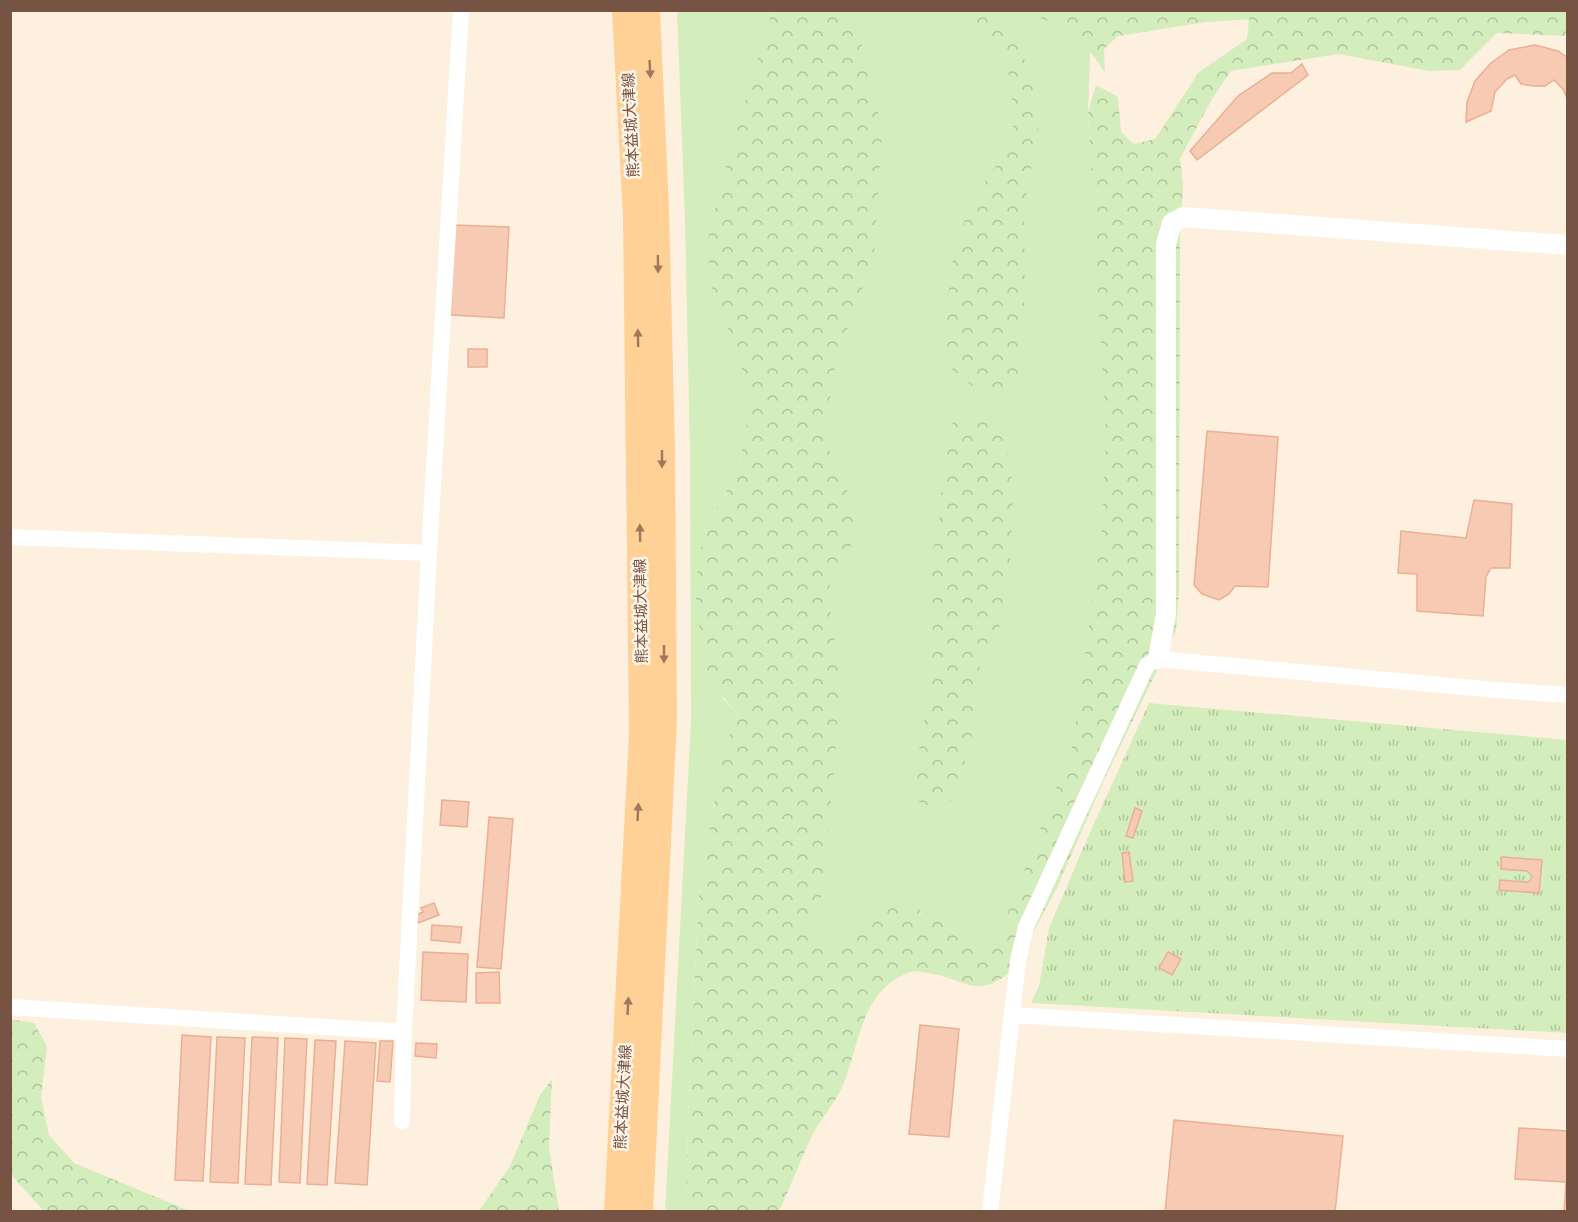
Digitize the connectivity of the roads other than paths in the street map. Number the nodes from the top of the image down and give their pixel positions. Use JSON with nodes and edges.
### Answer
{"nodes":[{"id":1,"x":461,"y":10,"type":"edge"},
{"id":2,"x":625,"y":10,"type":"edge"},
{"id":3,"x":647,"y":10,"type":"edge"},
{"id":4,"x":1568,"y":245,"type":"edge"},
{"id":5,"x":10,"y":537,"type":"edge"},
{"id":6,"x":429,"y":553,"type":"junction"},
{"id":7,"x":1158,"y":659,"type":"junction"},
{"id":8,"x":1568,"y":695,"type":"edge"},
{"id":9,"x":10,"y":1007,"type":"edge"},
{"id":10,"x":1012,"y":1015,"type":"junction"},
{"id":11,"x":404,"y":1032,"type":"junction"},
{"id":12,"x":1568,"y":1049,"type":"edge"},
{"id":13,"x":402,"y":1122,"type":"dead end"},
{"id":14,"x":617,"y":1212,"type":"edge"},
{"id":15,"x":640,"y":1212,"type":"edge"},
{"id":16,"x":990,"y":1212,"type":"edge"}],
"edges":[{"from":1,"to":6,"type":"street"},
{"from":14,"to":2,"type":"main road","name":"熊本益城大津線","one_way":true},
{"from":3,"to":15,"type":"main road","name":"熊本益城大津線","one_way":true},
{"from":4,"to":7,"type":"street"},
{"from":5,"to":6,"type":"street"},
{"from":6,"to":11,"type":"street"},
{"from":7,"to":8,"type":"street"},
{"from":7,"to":10,"type":"street"},
{"from":9,"to":11,"type":"street"},
{"from":10,"to":12,"type":"street"},
{"from":10,"to":16,"type":"street"},
{"from":11,"to":13,"type":"street"}]}
